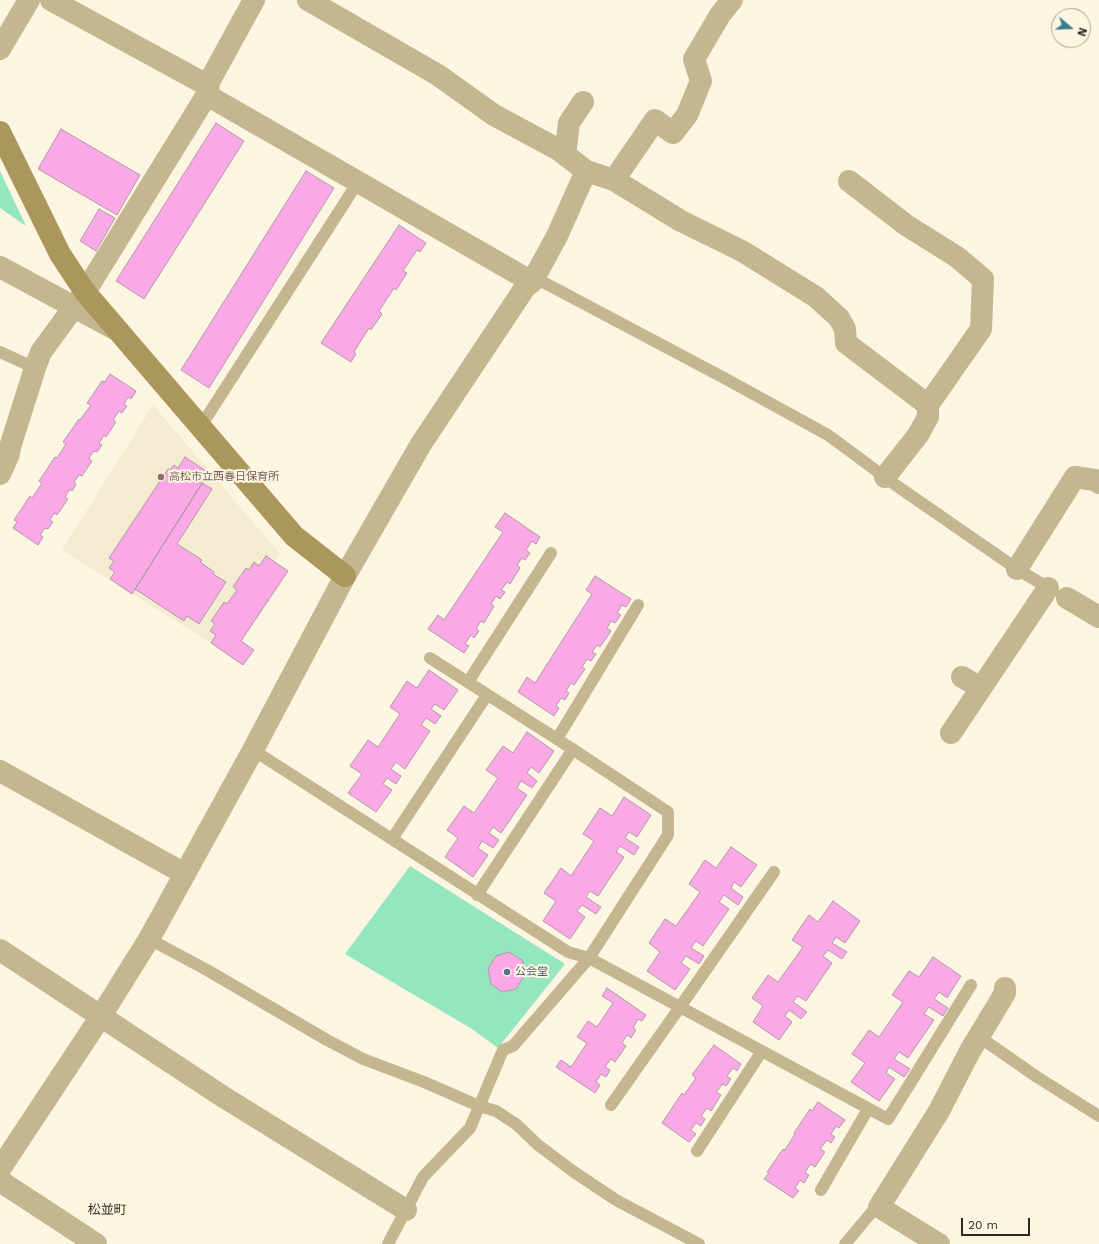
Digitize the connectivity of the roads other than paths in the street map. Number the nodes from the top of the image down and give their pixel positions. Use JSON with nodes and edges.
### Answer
{"nodes":[{"id":1,"x":29,"y":0,"type":"edge"},
{"id":2,"x":51,"y":0,"type":"edge"},
{"id":3,"x":254,"y":0,"type":"edge"},
{"id":4,"x":308,"y":0,"type":"edge"},
{"id":5,"x":732,"y":0,"type":"edge"},
{"id":6,"x":0,"y":49,"type":"edge"},
{"id":7,"x":208,"y":92,"type":"junction"},
{"id":8,"x":583,"y":102,"type":"dead end"},
{"id":9,"x":0,"y":132,"type":"edge"},
{"id":10,"x":565,"y":155,"type":"junction"},
{"id":11,"x":586,"y":171,"type":"junction"},
{"id":12,"x":614,"y":180,"type":"junction"},
{"id":13,"x":849,"y":180,"type":"dead end"},
{"id":14,"x":358,"y":182,"type":"junction"},
{"id":15,"x":0,"y":267,"type":"edge"},
{"id":16,"x":532,"y":282,"type":"junction"},
{"id":17,"x":80,"y":300,"type":"junction"},
{"id":18,"x":0,"y":352,"type":"edge"},
{"id":19,"x":35,"y":368,"type":"junction"},
{"id":20,"x":928,"y":405,"type":"junction"},
{"id":21,"x":201,"y":426,"type":"junction"},
{"id":22,"x":0,"y":474,"type":"edge"},
{"id":23,"x":885,"y":477,"type":"junction"},
{"id":24,"x":1099,"y":483,"type":"edge"},
{"id":25,"x":551,"y":553,"type":"dead end"},
{"id":26,"x":1017,"y":569,"type":"junction"},
{"id":27,"x":345,"y":576,"type":"junction"},
{"id":28,"x":1048,"y":588,"type":"junction"},
{"id":29,"x":1067,"y":598,"type":"joint"},
{"id":30,"x":638,"y":605,"type":"dead end"},
{"id":31,"x":1099,"y":617,"type":"edge"},
{"id":32,"x":430,"y":658,"type":"dead end"},
{"id":33,"x":962,"y":677,"type":"dead end"},
{"id":34,"x":468,"y":682,"type":"junction"},
{"id":35,"x":981,"y":688,"type":"junction"},
{"id":36,"x":487,"y":695,"type":"junction"},
{"id":37,"x":951,"y":733,"type":"dead end"},
{"id":38,"x":557,"y":739,"type":"junction"},
{"id":39,"x":572,"y":749,"type":"junction"},
{"id":40,"x":252,"y":750,"type":"junction"},
{"id":41,"x":0,"y":771,"type":"edge"},
{"id":42,"x":392,"y":839,"type":"junction"},
{"id":43,"x":774,"y":872,"type":"dead end"},
{"id":44,"x":185,"y":874,"type":"junction"},
{"id":45,"x":478,"y":895,"type":"junction"},
{"id":46,"x":149,"y":939,"type":"junction"},
{"id":47,"x":0,"y":950,"type":"edge"},
{"id":48,"x":588,"y":958,"type":"junction"},
{"id":49,"x":971,"y":985,"type":"dead end"},
{"id":50,"x":1005,"y":988,"type":"dead end"},
{"id":51,"x":680,"y":1008,"type":"junction"},
{"id":52,"x":101,"y":1016,"type":"junction"},
{"id":53,"x":978,"y":1036,"type":"junction"},
{"id":54,"x":762,"y":1052,"type":"junction"},
{"id":55,"x":611,"y":1105,"type":"dead end"},
{"id":56,"x":479,"y":1106,"type":"junction"},
{"id":57,"x":868,"y":1109,"type":"junction"},
{"id":58,"x":1099,"y":1116,"type":"edge"},
{"id":59,"x":697,"y":1151,"type":"dead end"},
{"id":60,"x":0,"y":1169,"type":"edge"},
{"id":61,"x":0,"y":1181,"type":"edge"},
{"id":62,"x":821,"y":1190,"type":"dead end"},
{"id":63,"x":879,"y":1207,"type":"junction"},
{"id":64,"x":406,"y":1210,"type":"junction"},
{"id":65,"x":96,"y":1244,"type":"edge"},
{"id":66,"x":388,"y":1244,"type":"edge"},
{"id":67,"x":699,"y":1244,"type":"edge"},
{"id":68,"x":845,"y":1244,"type":"edge"},
{"id":69,"x":939,"y":1244,"type":"edge"}],
"edges":[{"from":1,"to":6,"type":"street"},
{"from":2,"to":7,"type":"street"},
{"from":3,"to":7,"type":"street"},
{"from":4,"to":10,"type":"street"},
{"from":5,"to":12,"type":"street"},
{"from":7,"to":14,"type":"street"},
{"from":7,"to":17,"type":"street"},
{"from":8,"to":10,"type":"street"},
{"from":9,"to":17,"type":"street"},
{"from":10,"to":11,"type":"street"},
{"from":11,"to":12,"type":"street"},
{"from":11,"to":16,"type":"street"},
{"from":12,"to":20,"type":"street"},
{"from":13,"to":20,"type":"street"},
{"from":14,"to":16,"type":"street"},
{"from":14,"to":21,"type":"lane"},
{"from":15,"to":17,"type":"street"},
{"from":16,"to":23,"type":"lane"},
{"from":16,"to":27,"type":"street"},
{"from":17,"to":19,"type":"street"},
{"from":17,"to":21,"type":"street"},
{"from":18,"to":19,"type":"lane"},
{"from":19,"to":22,"type":"street"},
{"from":20,"to":23,"type":"street"},
{"from":21,"to":27,"type":"street"},
{"from":23,"to":26,"type":"lane"},
{"from":24,"to":26,"type":"street"},
{"from":25,"to":34,"type":"lane"},
{"from":26,"to":28,"type":"lane"},
{"from":27,"to":40,"type":"street"},
{"from":28,"to":29,"type":"lane"},
{"from":28,"to":35,"type":"street"},
{"from":29,"to":31,"type":"street"},
{"from":30,"to":38,"type":"lane"},
{"from":32,"to":34,"type":"lane"},
{"from":33,"to":35,"type":"street"},
{"from":34,"to":36,"type":"lane"},
{"from":35,"to":37,"type":"street"},
{"from":36,"to":38,"type":"lane"},
{"from":36,"to":42,"type":"lane"},
{"from":38,"to":39,"type":"lane"},
{"from":39,"to":45,"type":"lane"},
{"from":39,"to":48,"type":"lane"},
{"from":40,"to":42,"type":"lane"},
{"from":40,"to":44,"type":"street"},
{"from":41,"to":44,"type":"street"},
{"from":42,"to":45,"type":"lane"},
{"from":43,"to":51,"type":"lane"},
{"from":44,"to":46,"type":"street"},
{"from":45,"to":48,"type":"lane"},
{"from":46,"to":52,"type":"street"},
{"from":46,"to":56,"type":"lane"},
{"from":47,"to":52,"type":"street"},
{"from":48,"to":51,"type":"lane"},
{"from":48,"to":56,"type":"lane"},
{"from":49,"to":57,"type":"lane"},
{"from":50,"to":53,"type":"street"},
{"from":51,"to":54,"type":"lane"},
{"from":51,"to":55,"type":"lane"},
{"from":52,"to":60,"type":"street"},
{"from":52,"to":64,"type":"street"},
{"from":53,"to":58,"type":"lane"},
{"from":53,"to":63,"type":"street"},
{"from":54,"to":57,"type":"lane"},
{"from":54,"to":59,"type":"lane"},
{"from":56,"to":64,"type":"lane"},
{"from":56,"to":67,"type":"lane"},
{"from":57,"to":62,"type":"lane"},
{"from":61,"to":65,"type":"street"},
{"from":63,"to":68,"type":"lane"},
{"from":63,"to":69,"type":"street"},
{"from":64,"to":66,"type":"lane"}]}
